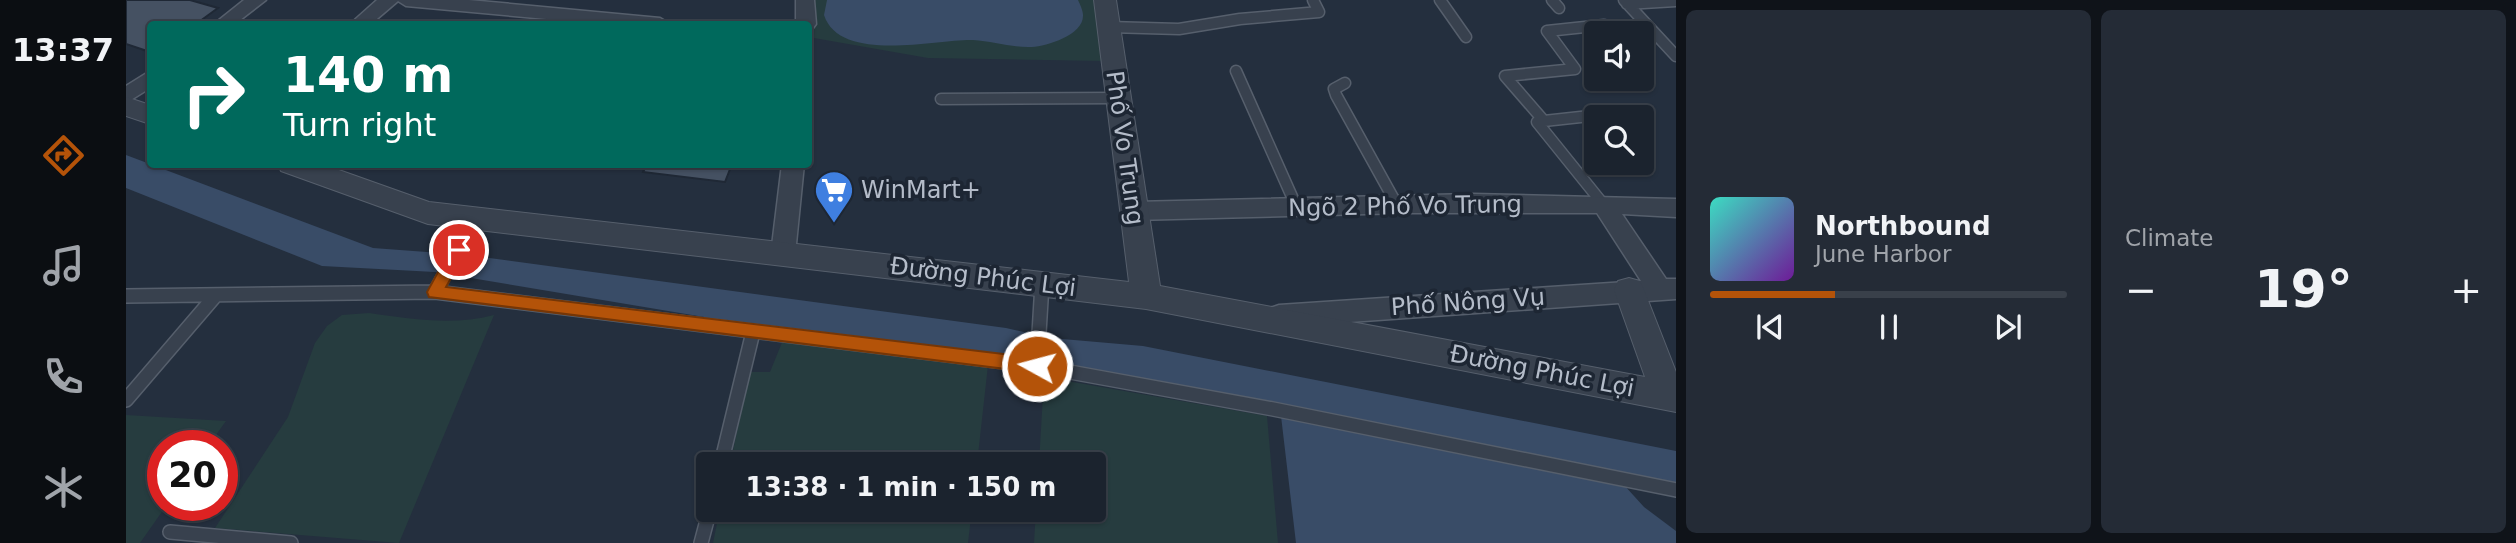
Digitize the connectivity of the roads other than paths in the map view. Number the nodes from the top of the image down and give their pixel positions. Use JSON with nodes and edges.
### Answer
{"nodes":[{"id":1,"x":257,"y":0,"type":"edge"},
{"id":2,"x":388,"y":0,"type":"edge"},
{"id":3,"x":406,"y":0,"type":"edge"},
{"id":4,"x":805,"y":0,"type":"edge"},
{"id":5,"x":1105,"y":0,"type":"edge"},
{"id":6,"x":1313,"y":0,"type":"edge"},
{"id":7,"x":1440,"y":0,"type":"edge"},
{"id":8,"x":1676,"y":1,"type":"edge"},
{"id":9,"x":1625,"y":2,"type":"edge"},
{"id":10,"x":227,"y":21,"type":"edge"},
{"id":11,"x":363,"y":21,"type":"edge"},
{"id":12,"x":628,"y":21,"type":"edge"},
{"id":13,"x":806,"y":21,"type":"edge"},
{"id":14,"x":1108,"y":27,"type":"junction"},
{"id":15,"x":1584,"y":27,"type":"edge"},
{"id":16,"x":1466,"y":37,"type":"dead end"},
{"id":17,"x":1676,"y":56,"type":"edge"},
{"id":18,"x":1236,"y":71,"type":"dead end"},
{"id":19,"x":147,"y":80,"type":"edge"},
{"id":20,"x":1345,"y":83,"type":"dead end"},
{"id":21,"x":126,"y":96,"type":"edge"},
{"id":22,"x":1118,"y":98,"type":"junction"},
{"id":23,"x":941,"y":99,"type":"dead end"},
{"id":24,"x":126,"y":106,"type":"edge"},
{"id":25,"x":147,"y":114,"type":"edge"},
{"id":26,"x":1584,"y":117,"type":"edge"},
{"id":27,"x":1544,"y":121,"type":"junction"},
{"id":28,"x":302,"y":168,"type":"edge"},
{"id":29,"x":793,"y":168,"type":"edge"},
{"id":30,"x":1603,"y":204,"type":"junction"},
{"id":31,"x":1397,"y":205,"type":"junction"},
{"id":32,"x":1297,"y":208,"type":"junction"},
{"id":33,"x":1676,"y":208,"type":"edge"},
{"id":34,"x":1134,"y":211,"type":"junction"},
{"id":35,"x":476,"y":219,"type":"junction"},
{"id":36,"x":783,"y":254,"type":"junction"},
{"id":37,"x":1042,"y":284,"type":"junction"},
{"id":38,"x":1655,"y":289,"type":"edge"},
{"id":39,"x":435,"y":292,"type":"junction"},
{"id":40,"x":216,"y":295,"type":"junction"},
{"id":41,"x":126,"y":296,"type":"edge"},
{"id":42,"x":1146,"y":296,"type":"junction"},
{"id":43,"x":1260,"y":318,"type":"junction"},
{"id":44,"x":753,"y":332,"type":"junction"},
{"id":45,"x":1037,"y":364,"type":"junction"},
{"id":46,"x":126,"y":400,"type":"edge"},
{"id":47,"x":1674,"y":403,"type":"edge"},
{"id":48,"x":724,"y":452,"type":"edge"},
{"id":49,"x":1676,"y":491,"type":"edge"},
{"id":50,"x":707,"y":522,"type":"edge"},
{"id":51,"x":170,"y":532,"type":"dead end"},
{"id":52,"x":291,"y":543,"type":"edge"},
{"id":53,"x":701,"y":543,"type":"edge"}],
"edges":[{"from":1,"to":10,"type":"street"},
{"from":2,"to":11,"type":"street"},
{"from":3,"to":12,"type":"street"},
{"from":4,"to":13,"type":"street"},
{"from":5,"to":14,"type":"street","name":"Phố Vo Trung"},
{"from":6,"to":14,"type":"lane"},
{"from":7,"to":16,"type":"lane"},
{"from":8,"to":9,"type":"lane"},
{"from":9,"to":17,"type":"lane"},
{"from":14,"to":22,"type":"street","name":"Phố Vo Trung"},
{"from":15,"to":27,"type":"lane"},
{"from":18,"to":32,"type":"lane"},
{"from":19,"to":21,"type":"street"},
{"from":20,"to":31,"type":"lane"},
{"from":22,"to":23,"type":"lane"},
{"from":22,"to":34,"type":"street","name":"Phố Vo Trung"},
{"from":24,"to":25,"type":"street"},
{"from":26,"to":27,"type":"lane"},
{"from":27,"to":30,"type":"lane"},
{"from":28,"to":35,"type":"street","name":"Đường Phúc Lợi"},
{"from":29,"to":36,"type":"street"},
{"from":30,"to":31,"type":"street","name":"Ngõ 2 Phố Vo Trung"},
{"from":30,"to":33,"type":"street","name":"Ngõ 2 Phố Vo Trung"},
{"from":30,"to":38,"type":"street"},
{"from":31,"to":32,"type":"street","name":"Ngõ 2 Phố Vo Trung"},
{"from":32,"to":34,"type":"street","name":"Ngõ 2 Phố Vo Trung"},
{"from":34,"to":42,"type":"street","name":"Phố Vo Trung"},
{"from":35,"to":36,"type":"street","name":"Đường Phúc Lợi"},
{"from":35,"to":39,"type":"lane"},
{"from":36,"to":37,"type":"street","name":"Đường Phúc Lợi"},
{"from":37,"to":42,"type":"street","name":"Đường Phúc Lợi"},
{"from":37,"to":45,"type":"lane"},
{"from":38,"to":43,"type":"street","name":"Phố Nông Vụ"},
{"from":38,"to":47,"type":"street"},
{"from":39,"to":40,"type":"lane"},
{"from":39,"to":44,"type":"lane"},
{"from":40,"to":41,"type":"lane"},
{"from":40,"to":46,"type":"lane"},
{"from":42,"to":43,"type":"street","name":"Đường Phúc Lợi"},
{"from":43,"to":47,"type":"street","name":"Đường Phúc Lợi"},
{"from":44,"to":45,"type":"lane"},
{"from":44,"to":48,"type":"lane"},
{"from":45,"to":49,"type":"lane"},
{"from":50,"to":53,"type":"lane"},
{"from":51,"to":52,"type":"lane"}]}
